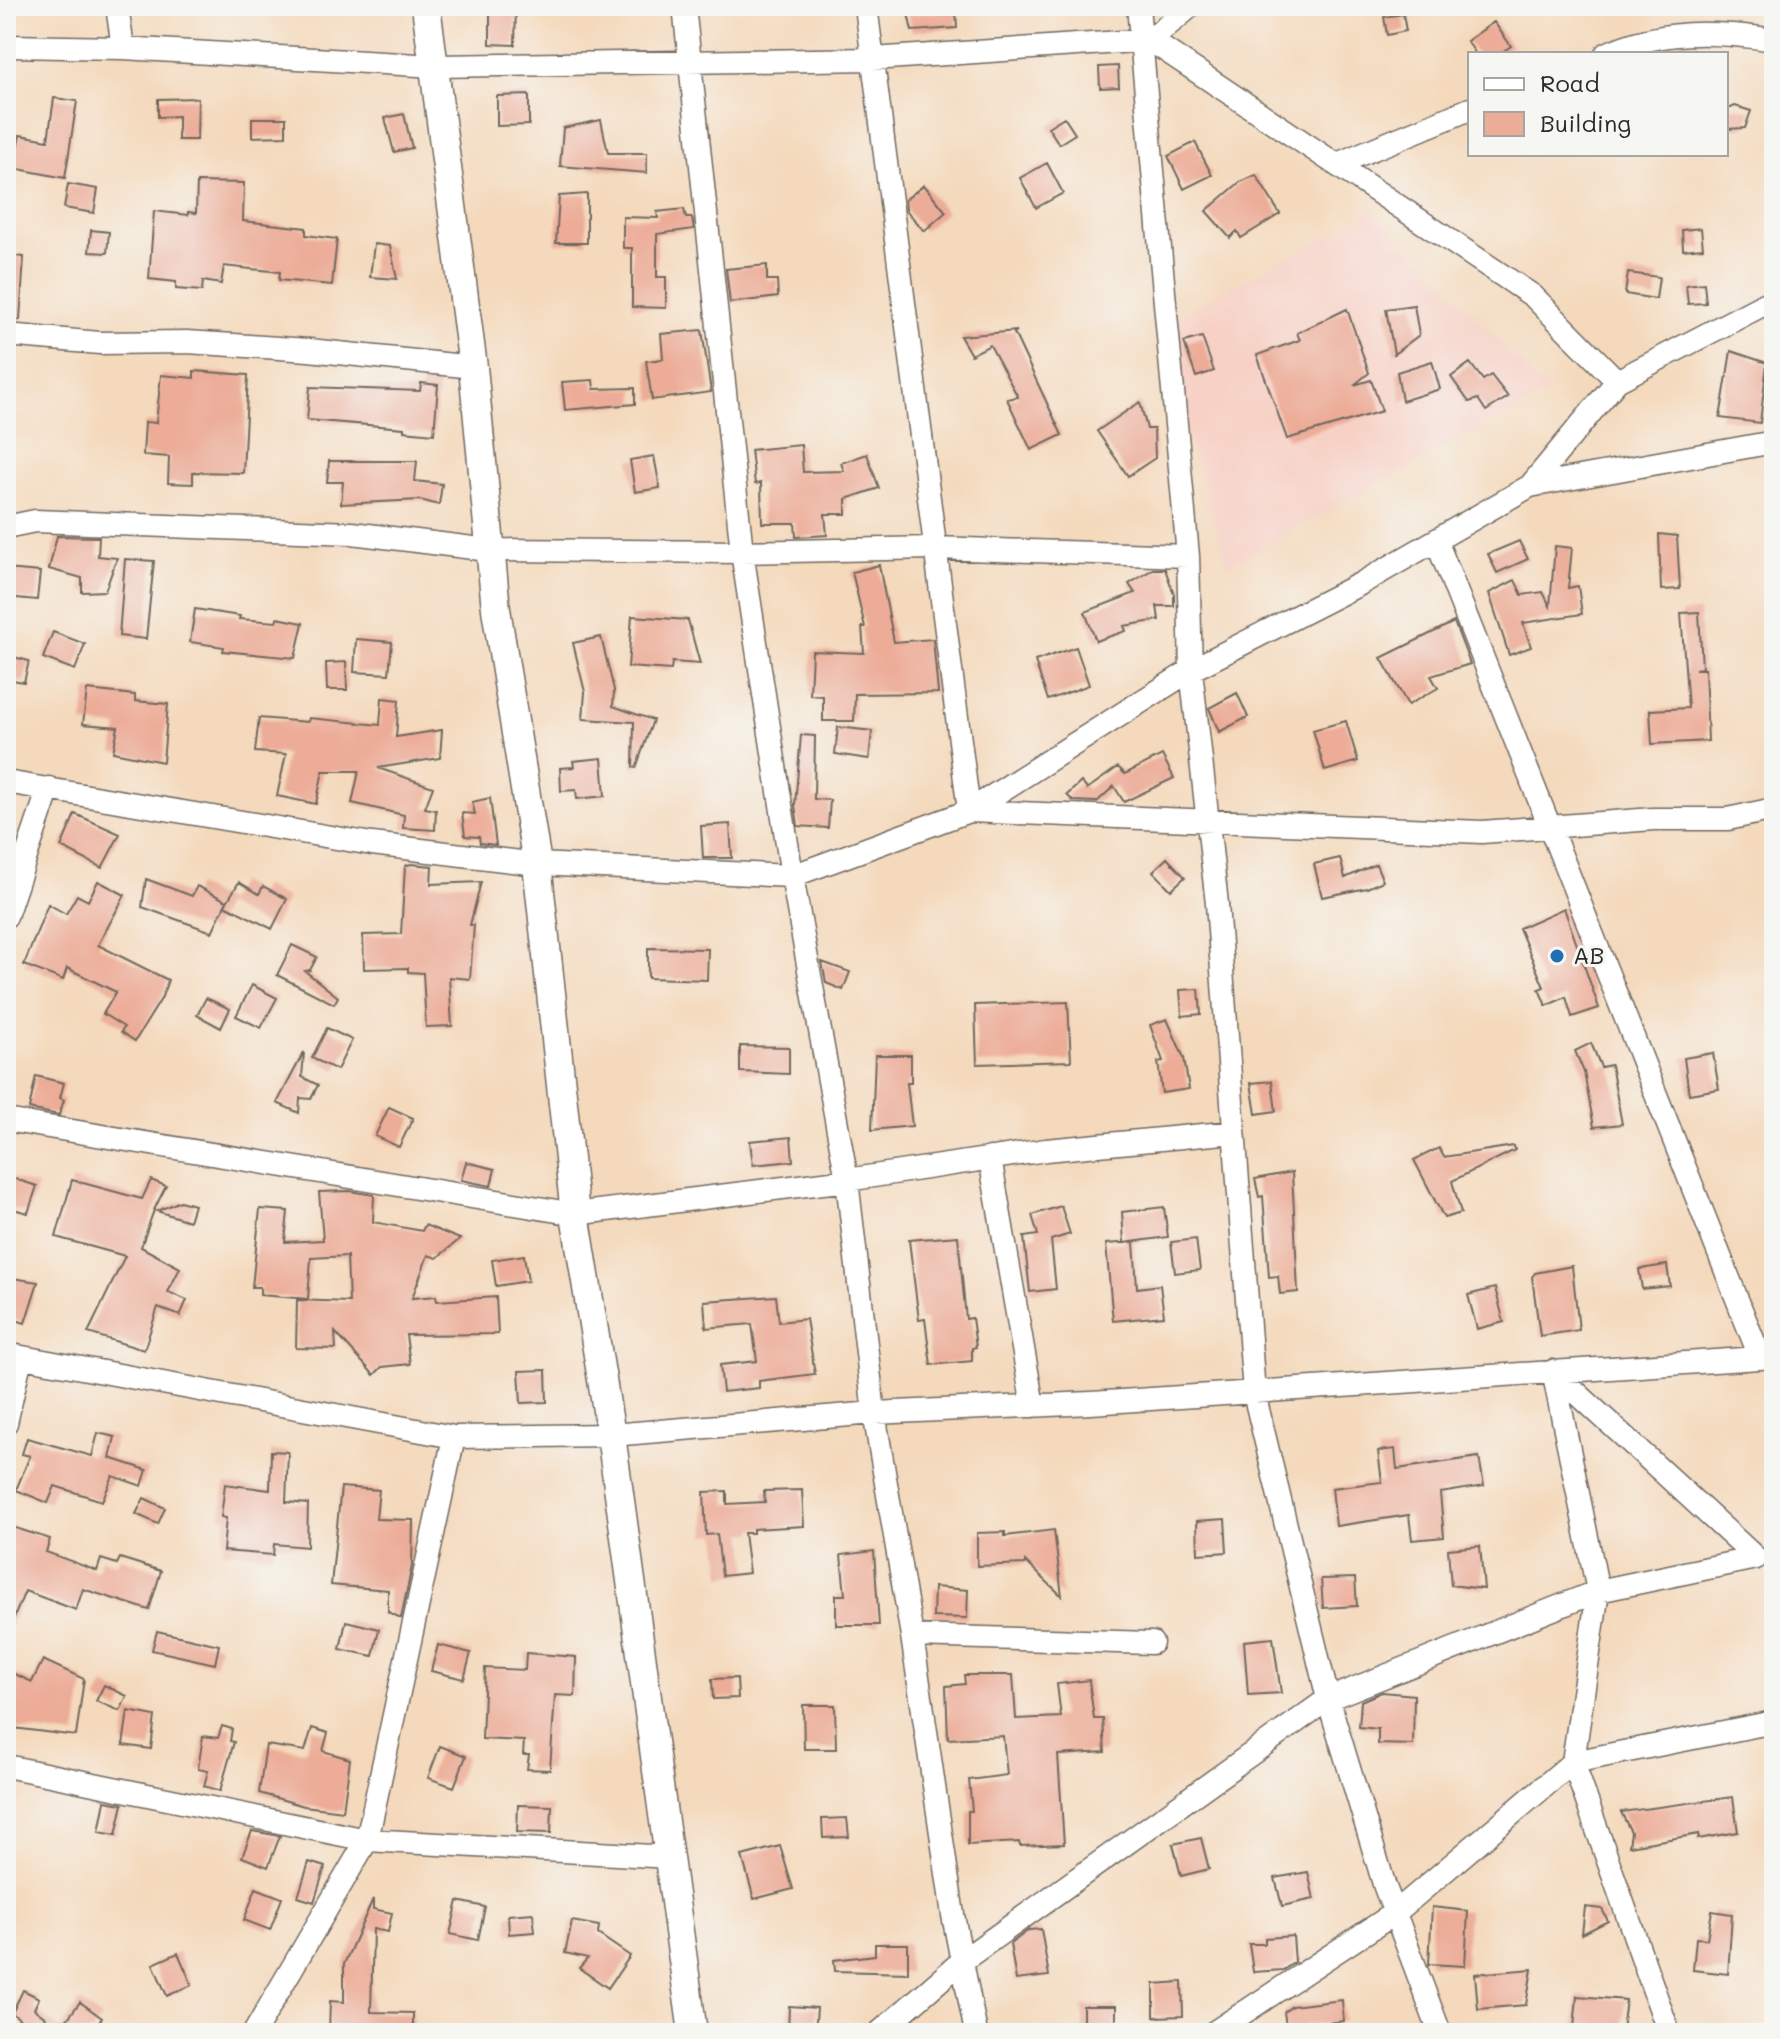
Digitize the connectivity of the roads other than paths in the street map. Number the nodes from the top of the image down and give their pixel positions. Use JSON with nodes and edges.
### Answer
{"nodes":[{"id":1,"x":117,"y":6,"type":"edge"},
{"id":2,"x":426,"y":6,"type":"edge"},
{"id":3,"x":684,"y":6,"type":"edge"},
{"id":4,"x":866,"y":6,"type":"edge"},
{"id":5,"x":1138,"y":6,"type":"edge"},
{"id":6,"x":1191,"y":6,"type":"edge"},
{"id":7,"x":1145,"y":40,"type":"junction"},
{"id":8,"x":1774,"y":40,"type":"edge"},
{"id":9,"x":6,"y":46,"type":"edge"},
{"id":10,"x":123,"y":48,"type":"junction"},
{"id":11,"x":1610,"y":52,"type":"edge"},
{"id":12,"x":873,"y":59,"type":"junction"},
{"id":13,"x":693,"y":65,"type":"junction"},
{"id":14,"x":435,"y":66,"type":"junction"},
{"id":15,"x":1468,"y":110,"type":"edge"},
{"id":16,"x":1337,"y":164,"type":"junction"},
{"id":17,"x":1774,"y":299,"type":"edge"},
{"id":18,"x":6,"y":335,"type":"edge"},
{"id":19,"x":473,"y":367,"type":"junction"},
{"id":20,"x":1617,"y":381,"type":"junction"},
{"id":21,"x":1774,"y":442,"type":"edge"},
{"id":22,"x":1530,"y":486,"type":"junction"},
{"id":23,"x":6,"y":527,"type":"edge"},
{"id":24,"x":1436,"y":540,"type":"junction"},
{"id":25,"x":934,"y":548,"type":"junction"},
{"id":26,"x":489,"y":550,"type":"junction"},
{"id":27,"x":742,"y":552,"type":"junction"},
{"id":28,"x":1188,"y":556,"type":"junction"},
{"id":29,"x":1191,"y":670,"type":"junction"},
{"id":30,"x":6,"y":782,"type":"edge"},
{"id":31,"x":49,"y":788,"type":"junction"},
{"id":32,"x":1774,"y":809,"type":"edge"},
{"id":33,"x":969,"y":811,"type":"junction"},
{"id":34,"x":1208,"y":821,"type":"junction"},
{"id":35,"x":1550,"y":827,"type":"junction"},
{"id":36,"x":537,"y":864,"type":"junction"},
{"id":37,"x":792,"y":876,"type":"junction"},
{"id":38,"x":6,"y":916,"type":"edge"},
{"id":39,"x":6,"y":1120,"type":"edge"},
{"id":40,"x":1234,"y":1132,"type":"junction"},
{"id":41,"x":990,"y":1158,"type":"junction"},
{"id":42,"x":847,"y":1180,"type":"junction"},
{"id":43,"x":575,"y":1214,"type":"junction"},
{"id":44,"x":14,"y":1355,"type":"edge"},
{"id":45,"x":1767,"y":1357,"type":"edge"},
{"id":46,"x":1553,"y":1371,"type":"junction"},
{"id":47,"x":1254,"y":1393,"type":"junction"},
{"id":48,"x":1033,"y":1406,"type":"junction"},
{"id":49,"x":874,"y":1413,"type":"junction"},
{"id":50,"x":6,"y":1423,"type":"edge"},
{"id":51,"x":611,"y":1435,"type":"junction"},
{"id":52,"x":454,"y":1437,"type":"junction"},
{"id":53,"x":1765,"y":1561,"type":"edge"},
{"id":54,"x":1598,"y":1591,"type":"junction"},
{"id":55,"x":912,"y":1636,"type":"junction"},
{"id":56,"x":1152,"y":1643,"type":"dead end"},
{"id":57,"x":1328,"y":1699,"type":"junction"},
{"id":58,"x":1774,"y":1722,"type":"edge"},
{"id":59,"x":1573,"y":1762,"type":"junction"},
{"id":60,"x":6,"y":1766,"type":"edge"},
{"id":61,"x":367,"y":1840,"type":"junction"},
{"id":62,"x":670,"y":1857,"type":"junction"},
{"id":63,"x":1395,"y":1913,"type":"junction"},
{"id":64,"x":962,"y":1961,"type":"junction"},
{"id":65,"x":254,"y":2033,"type":"edge"},
{"id":66,"x":693,"y":2033,"type":"edge"},
{"id":67,"x":879,"y":2033,"type":"edge"},
{"id":68,"x":976,"y":2033,"type":"edge"},
{"id":69,"x":1213,"y":2033,"type":"edge"},
{"id":70,"x":1440,"y":2033,"type":"edge"},
{"id":71,"x":1669,"y":2033,"type":"edge"}],
"edges":[{"from":1,"to":10,"type":"street"},
{"from":2,"to":14,"type":"street"},
{"from":3,"to":13,"type":"street"},
{"from":4,"to":12,"type":"street"},
{"from":5,"to":7,"type":"street"},
{"from":6,"to":7,"type":"street"},
{"from":7,"to":12,"type":"street"},
{"from":7,"to":16,"type":"street"},
{"from":7,"to":28,"type":"street"},
{"from":8,"to":11,"type":"street"},
{"from":9,"to":10,"type":"street"},
{"from":10,"to":14,"type":"street"},
{"from":12,"to":13,"type":"street"},
{"from":12,"to":25,"type":"street"},
{"from":13,"to":14,"type":"street"},
{"from":13,"to":27,"type":"street"},
{"from":14,"to":19,"type":"street"},
{"from":15,"to":16,"type":"street"},
{"from":16,"to":20,"type":"street"},
{"from":17,"to":20,"type":"street"},
{"from":18,"to":19,"type":"street"},
{"from":19,"to":26,"type":"street"},
{"from":20,"to":22,"type":"street"},
{"from":21,"to":22,"type":"street"},
{"from":22,"to":24,"type":"street"},
{"from":23,"to":26,"type":"street"},
{"from":24,"to":29,"type":"street"},
{"from":24,"to":35,"type":"street"},
{"from":25,"to":27,"type":"street"},
{"from":25,"to":28,"type":"street"},
{"from":25,"to":33,"type":"street"},
{"from":26,"to":27,"type":"street"},
{"from":26,"to":36,"type":"street"},
{"from":27,"to":37,"type":"street"},
{"from":28,"to":29,"type":"street"},
{"from":29,"to":33,"type":"street"},
{"from":29,"to":34,"type":"street"},
{"from":30,"to":31,"type":"street"},
{"from":31,"to":36,"type":"street"},
{"from":31,"to":38,"type":"street"},
{"from":32,"to":35,"type":"street"},
{"from":33,"to":34,"type":"street"},
{"from":33,"to":37,"type":"street"},
{"from":34,"to":35,"type":"street"},
{"from":34,"to":40,"type":"street"},
{"from":35,"to":45,"type":"street"},
{"from":36,"to":37,"type":"street"},
{"from":36,"to":43,"type":"street"},
{"from":37,"to":42,"type":"street"},
{"from":39,"to":43,"type":"street"},
{"from":40,"to":41,"type":"street"},
{"from":40,"to":47,"type":"street"},
{"from":41,"to":42,"type":"street"},
{"from":41,"to":48,"type":"street"},
{"from":42,"to":43,"type":"street"},
{"from":42,"to":49,"type":"street"},
{"from":43,"to":51,"type":"street"},
{"from":44,"to":50,"type":"street"},
{"from":44,"to":52,"type":"street"},
{"from":45,"to":46,"type":"street"},
{"from":46,"to":47,"type":"street"},
{"from":46,"to":53,"type":"street"},
{"from":46,"to":54,"type":"street"},
{"from":47,"to":48,"type":"street"},
{"from":47,"to":57,"type":"street"},
{"from":48,"to":49,"type":"street"},
{"from":49,"to":51,"type":"street"},
{"from":49,"to":55,"type":"street"},
{"from":51,"to":52,"type":"street"},
{"from":51,"to":62,"type":"street"},
{"from":52,"to":61,"type":"street"},
{"from":53,"to":54,"type":"street"},
{"from":54,"to":57,"type":"street"},
{"from":54,"to":59,"type":"street"},
{"from":55,"to":56,"type":"street"},
{"from":55,"to":64,"type":"street"},
{"from":57,"to":63,"type":"street"},
{"from":57,"to":64,"type":"street"},
{"from":58,"to":59,"type":"street"},
{"from":59,"to":63,"type":"street"},
{"from":59,"to":71,"type":"street"},
{"from":60,"to":61,"type":"street"},
{"from":61,"to":62,"type":"street"},
{"from":61,"to":65,"type":"street"},
{"from":62,"to":66,"type":"street"},
{"from":63,"to":69,"type":"street"},
{"from":63,"to":70,"type":"street"},
{"from":64,"to":67,"type":"street"},
{"from":64,"to":68,"type":"street"}]}
